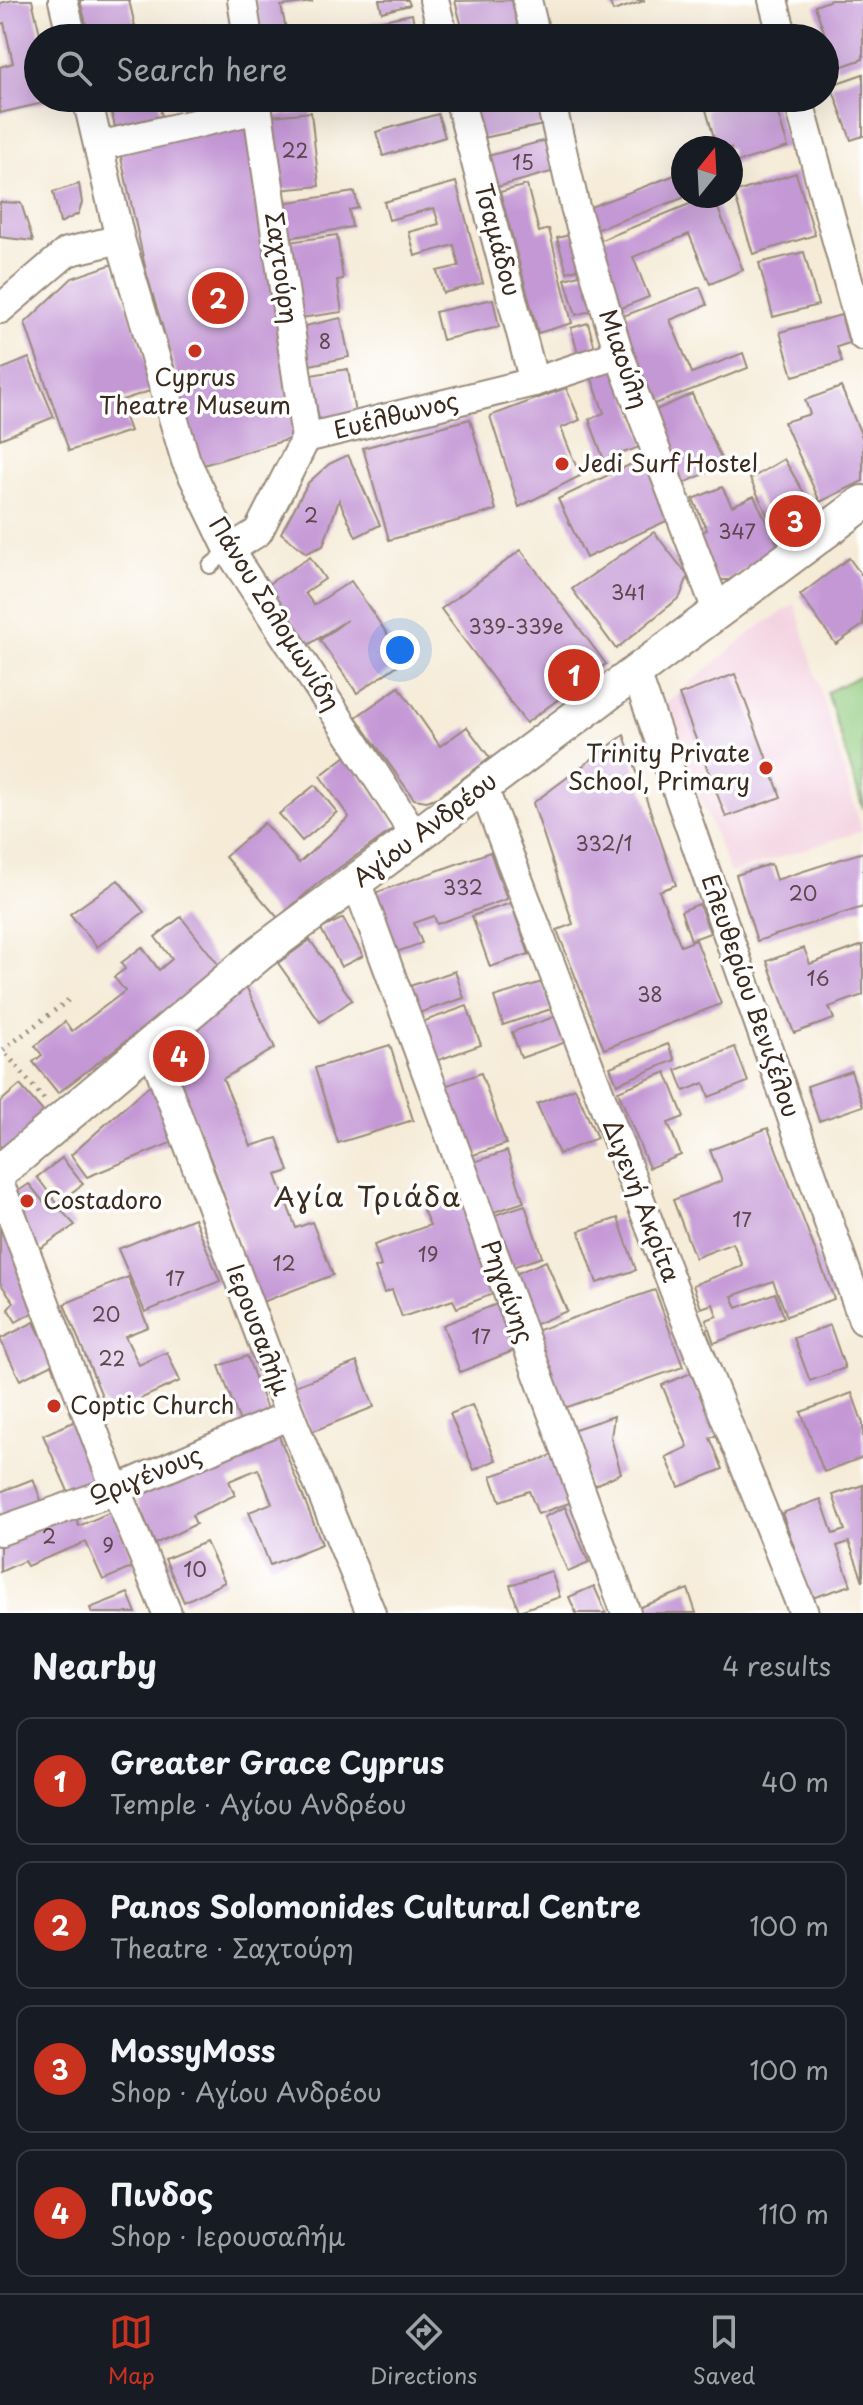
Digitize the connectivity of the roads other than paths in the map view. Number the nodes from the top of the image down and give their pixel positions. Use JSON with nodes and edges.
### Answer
{"nodes":[{"id":1,"x":63,"y":0,"type":"edge"},
{"id":2,"x":242,"y":0,"type":"edge"},
{"id":3,"x":434,"y":0,"type":"edge"},
{"id":4,"x":527,"y":0,"type":"edge"},
{"id":5,"x":773,"y":0,"type":"edge"},
{"id":6,"x":69,"y":24,"type":"edge"},
{"id":7,"x":246,"y":24,"type":"edge"},
{"id":8,"x":440,"y":24,"type":"edge"},
{"id":9,"x":533,"y":24,"type":"edge"},
{"id":10,"x":779,"y":24,"type":"edge"},
{"id":11,"x":90,"y":112,"type":"edge"},
{"id":12,"x":227,"y":112,"type":"edge"},
{"id":13,"x":258,"y":112,"type":"edge"},
{"id":14,"x":463,"y":112,"type":"edge"},
{"id":15,"x":553,"y":112,"type":"edge"},
{"id":16,"x":802,"y":112,"type":"edge"},
{"id":17,"x":99,"y":146,"type":"junction"},
{"id":18,"x":120,"y":239,"type":"junction"},
{"id":19,"x":0,"y":309,"type":"edge"},
{"id":20,"x":863,"y":336,"type":"edge"},
{"id":21,"x":619,"y":354,"type":"junction"},
{"id":22,"x":534,"y":382,"type":"junction"},
{"id":23,"x":306,"y":438,"type":"junction"},
{"id":24,"x":863,"y":503,"type":"edge"},
{"id":25,"x":219,"y":558,"type":"junction"},
{"id":26,"x":718,"y":613,"type":"junction"},
{"id":27,"x":636,"y":673,"type":"junction"},
{"id":28,"x":483,"y":787,"type":"junction"},
{"id":29,"x":416,"y":837,"type":"junction"},
{"id":30,"x":356,"y":881,"type":"junction"},
{"id":31,"x":151,"y":1045,"type":"junction"},
{"id":32,"x":0,"y":1172,"type":"edge"},
{"id":33,"x":0,"y":1185,"type":"edge"},
{"id":34,"x":863,"y":1320,"type":"edge"},
{"id":35,"x":290,"y":1415,"type":"junction"},
{"id":36,"x":116,"y":1490,"type":"junction"},
{"id":37,"x":0,"y":1531,"type":"edge"},
{"id":38,"x":167,"y":1613,"type":"edge"},
{"id":39,"x":371,"y":1613,"type":"edge"},
{"id":40,"x":626,"y":1613,"type":"edge"},
{"id":41,"x":804,"y":1613,"type":"edge"}],
"edges":[{"from":1,"to":6,"type":"street"},
{"from":2,"to":7,"type":"street"},
{"from":3,"to":8,"type":"street"},
{"from":4,"to":9,"type":"street"},
{"from":5,"to":10,"type":"street"},
{"from":11,"to":17,"type":"street","name":"Πάνου Σολομωνίδη"},
{"from":12,"to":17,"type":"street"},
{"from":13,"to":23,"type":"street","name":"Σαχτούρη"},
{"from":14,"to":22,"type":"street","name":"Τσαμάδου"},
{"from":15,"to":21,"type":"street","name":"Μιαούλη"},
{"from":16,"to":20,"type":"street"},
{"from":17,"to":18,"type":"street","name":"Πάνου Σολομωνίδη"},
{"from":18,"to":19,"type":"street"},
{"from":18,"to":25,"type":"street","name":"Πάνου Σολομωνίδη"},
{"from":21,"to":22,"type":"street","name":"Ευέλθωνος"},
{"from":21,"to":26,"type":"street","name":"Μιαούλη"},
{"from":22,"to":23,"type":"street","name":"Ευέλθωνος"},
{"from":23,"to":25,"type":"street","name":"Ευέλθωνος"},
{"from":24,"to":26,"type":"street","name":"Αγίου Ανδρέου"},
{"from":25,"to":29,"type":"street","name":"Πάνου Σολομωνίδη"},
{"from":26,"to":27,"type":"street","name":"Αγίου Ανδρέου"},
{"from":27,"to":28,"type":"street","name":"Αγίου Ανδρέου"},
{"from":27,"to":34,"type":"street","name":"Ελευθερίου Βενιζέλου"},
{"from":28,"to":29,"type":"street","name":"Αγίου Ανδρέου"},
{"from":28,"to":41,"type":"street","name":"Διγενή Ακρίτα"},
{"from":29,"to":30,"type":"street","name":"Αγίου Ανδρέου"},
{"from":30,"to":31,"type":"street","name":"Αγίου Ανδρέου"},
{"from":30,"to":40,"type":"street","name":"Ρηγαίνης"},
{"from":31,"to":32,"type":"street","name":"Αγίου Ανδρέου"},
{"from":31,"to":35,"type":"street","name":"Ιερουσαλήμ"},
{"from":33,"to":36,"type":"street"},
{"from":35,"to":36,"type":"street","name":"Ωριγένους"},
{"from":35,"to":39,"type":"street","name":"Ιερουσαλήμ"},
{"from":36,"to":37,"type":"street","name":"Ωριγένους"},
{"from":36,"to":38,"type":"street"}]}
